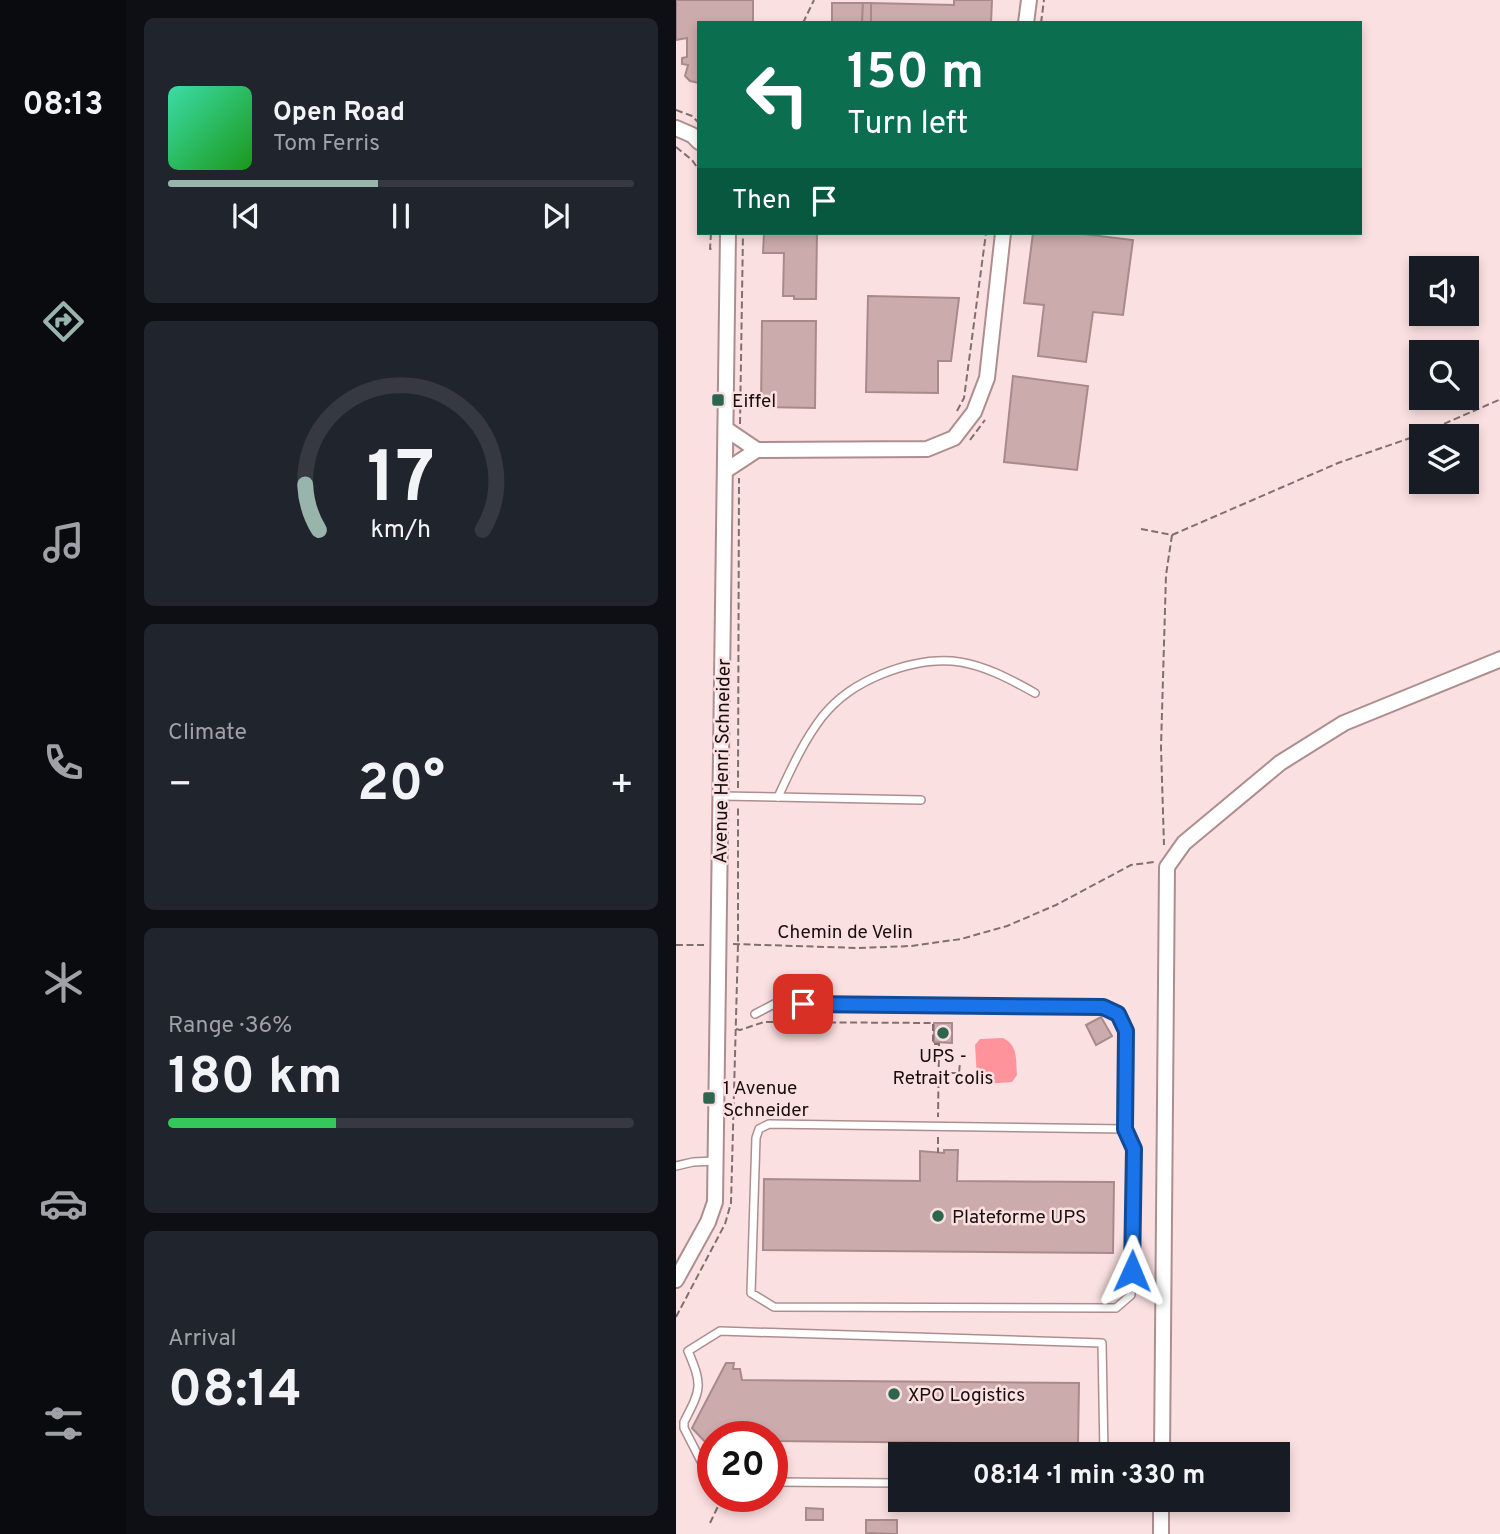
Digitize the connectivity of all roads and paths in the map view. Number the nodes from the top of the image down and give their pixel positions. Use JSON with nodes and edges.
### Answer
{"nodes":[{"id":1,"x":814,"y":0,"type":"edge"},
{"id":2,"x":1029,"y":0,"type":"edge"},
{"id":3,"x":1044,"y":0,"type":"edge"},
{"id":4,"x":804,"y":21,"type":"edge"},
{"id":5,"x":1026,"y":21,"type":"edge"},
{"id":6,"x":1041,"y":21,"type":"edge"},
{"id":7,"x":676,"y":110,"type":"edge"},
{"id":8,"x":697,"y":120,"type":"edge"},
{"id":9,"x":676,"y":128,"type":"edge"},
{"id":10,"x":697,"y":140,"type":"edge"},
{"id":11,"x":676,"y":147,"type":"edge"},
{"id":12,"x":697,"y":167,"type":"edge"},
{"id":13,"x":728,"y":235,"type":"edge"},
{"id":14,"x":742,"y":235,"type":"edge"},
{"id":15,"x":986,"y":235,"type":"edge"},
{"id":16,"x":1003,"y":235,"type":"edge"},
{"id":17,"x":1500,"y":399,"type":"edge"},
{"id":18,"x":955,"y":414,"type":"dead end"},
{"id":19,"x":988,"y":414,"type":"dead end"},
{"id":20,"x":726,"y":429,"type":"junction"},
{"id":21,"x":741,"y":439,"type":"junction"},
{"id":22,"x":966,"y":443,"type":"dead end"},
{"id":23,"x":757,"y":450,"type":"junction"},
{"id":24,"x":742,"y":460,"type":"junction"},
{"id":25,"x":725,"y":471,"type":"junction"},
{"id":26,"x":1142,"y":529,"type":"dead end"},
{"id":27,"x":1172,"y":535,"type":"junction"},
{"id":28,"x":1500,"y":659,"type":"edge"},
{"id":29,"x":1035,"y":693,"type":"dead end"},
{"id":30,"x":721,"y":796,"type":"junction"},
{"id":31,"x":738,"y":796,"type":"junction"},
{"id":32,"x":778,"y":797,"type":"junction"},
{"id":33,"x":921,"y":800,"type":"dead end"},
{"id":34,"x":1167,"y":864,"type":"junction"},
{"id":35,"x":738,"y":944,"type":"junction"},
{"id":36,"x":676,"y":945,"type":"edge"},
{"id":37,"x":719,"y":945,"type":"junction"},
{"id":38,"x":755,"y":1014,"type":"dead end"},
{"id":39,"x":736,"y":1029,"type":"dead end"},
{"id":40,"x":960,"y":1063,"type":"dead end"},
{"id":41,"x":938,"y":1073,"type":"junction"},
{"id":42,"x":938,"y":1126,"type":"junction"},
{"id":43,"x":1125,"y":1129,"type":"junction"},
{"id":44,"x":938,"y":1153,"type":"dead end"},
{"id":45,"x":716,"y":1161,"type":"junction"},
{"id":46,"x":676,"y":1166,"type":"edge"},
{"id":47,"x":676,"y":1280,"type":"edge"},
{"id":48,"x":1104,"y":1442,"type":"edge"},
{"id":49,"x":1162,"y":1442,"type":"edge"},
{"id":50,"x":697,"y":1453,"type":"edge"},
{"id":51,"x":788,"y":1482,"type":"edge"},
{"id":52,"x":888,"y":1483,"type":"edge"},
{"id":53,"x":715,"y":1512,"type":"edge"},
{"id":54,"x":1161,"y":1512,"type":"edge"},
{"id":55,"x":710,"y":1523,"type":"dead end"},
{"id":56,"x":1161,"y":1534,"type":"edge"}],
"edges":[{"from":1,"to":4,"type":"path"},
{"from":2,"to":5,"type":"street"},
{"from":3,"to":6,"type":"path"},
{"from":7,"to":8,"type":"path"},
{"from":9,"to":10,"type":"street"},
{"from":11,"to":12,"type":"path"},
{"from":13,"to":20,"type":"street","name":"Avenue Henri Schneider"},
{"from":14,"to":21,"type":"path"},
{"from":15,"to":18,"type":"path"},
{"from":16,"to":23,"type":"street"},
{"from":17,"to":27,"type":"path"},
{"from":19,"to":22,"type":"path"},
{"from":20,"to":21,"type":"street"},
{"from":20,"to":25,"type":"street","name":"Avenue Henri Schneider"},
{"from":21,"to":23,"type":"street"},
{"from":23,"to":24,"type":"street"},
{"from":24,"to":25,"type":"street"},
{"from":24,"to":31,"type":"path"},
{"from":25,"to":30,"type":"street","name":"Avenue Henri Schneider"},
{"from":26,"to":27,"type":"path"},
{"from":27,"to":34,"type":"path"},
{"from":28,"to":34,"type":"street"},
{"from":29,"to":32,"type":"lane"},
{"from":30,"to":31,"type":"lane"},
{"from":30,"to":37,"type":"street","name":"Avenue Henri Schneider"},
{"from":31,"to":32,"type":"lane"},
{"from":31,"to":35,"type":"path"},
{"from":32,"to":33,"type":"lane"},
{"from":34,"to":35,"type":"path","name":"Chemin de Velin"},
{"from":34,"to":49,"type":"street"},
{"from":35,"to":37,"type":"path","name":"Chemin de Velin"},
{"from":36,"to":37,"type":"path","name":"Chemin de Velin"},
{"from":37,"to":45,"type":"street","name":"Avenue Henri Schneider"},
{"from":38,"to":43,"type":"lane"},
{"from":39,"to":41,"type":"path"},
{"from":40,"to":41,"type":"path"},
{"from":41,"to":42,"type":"path"},
{"from":42,"to":43,"type":"lane"},
{"from":42,"to":43,"type":"lane"},
{"from":42,"to":44,"type":"path"},
{"from":45,"to":46,"type":"lane"},
{"from":45,"to":47,"type":"street","name":"Avenue Henri Schneider"},
{"from":48,"to":50,"type":"lane"},
{"from":51,"to":52,"type":"lane"},
{"from":53,"to":55,"type":"path"},
{"from":54,"to":56,"type":"street"}]}
